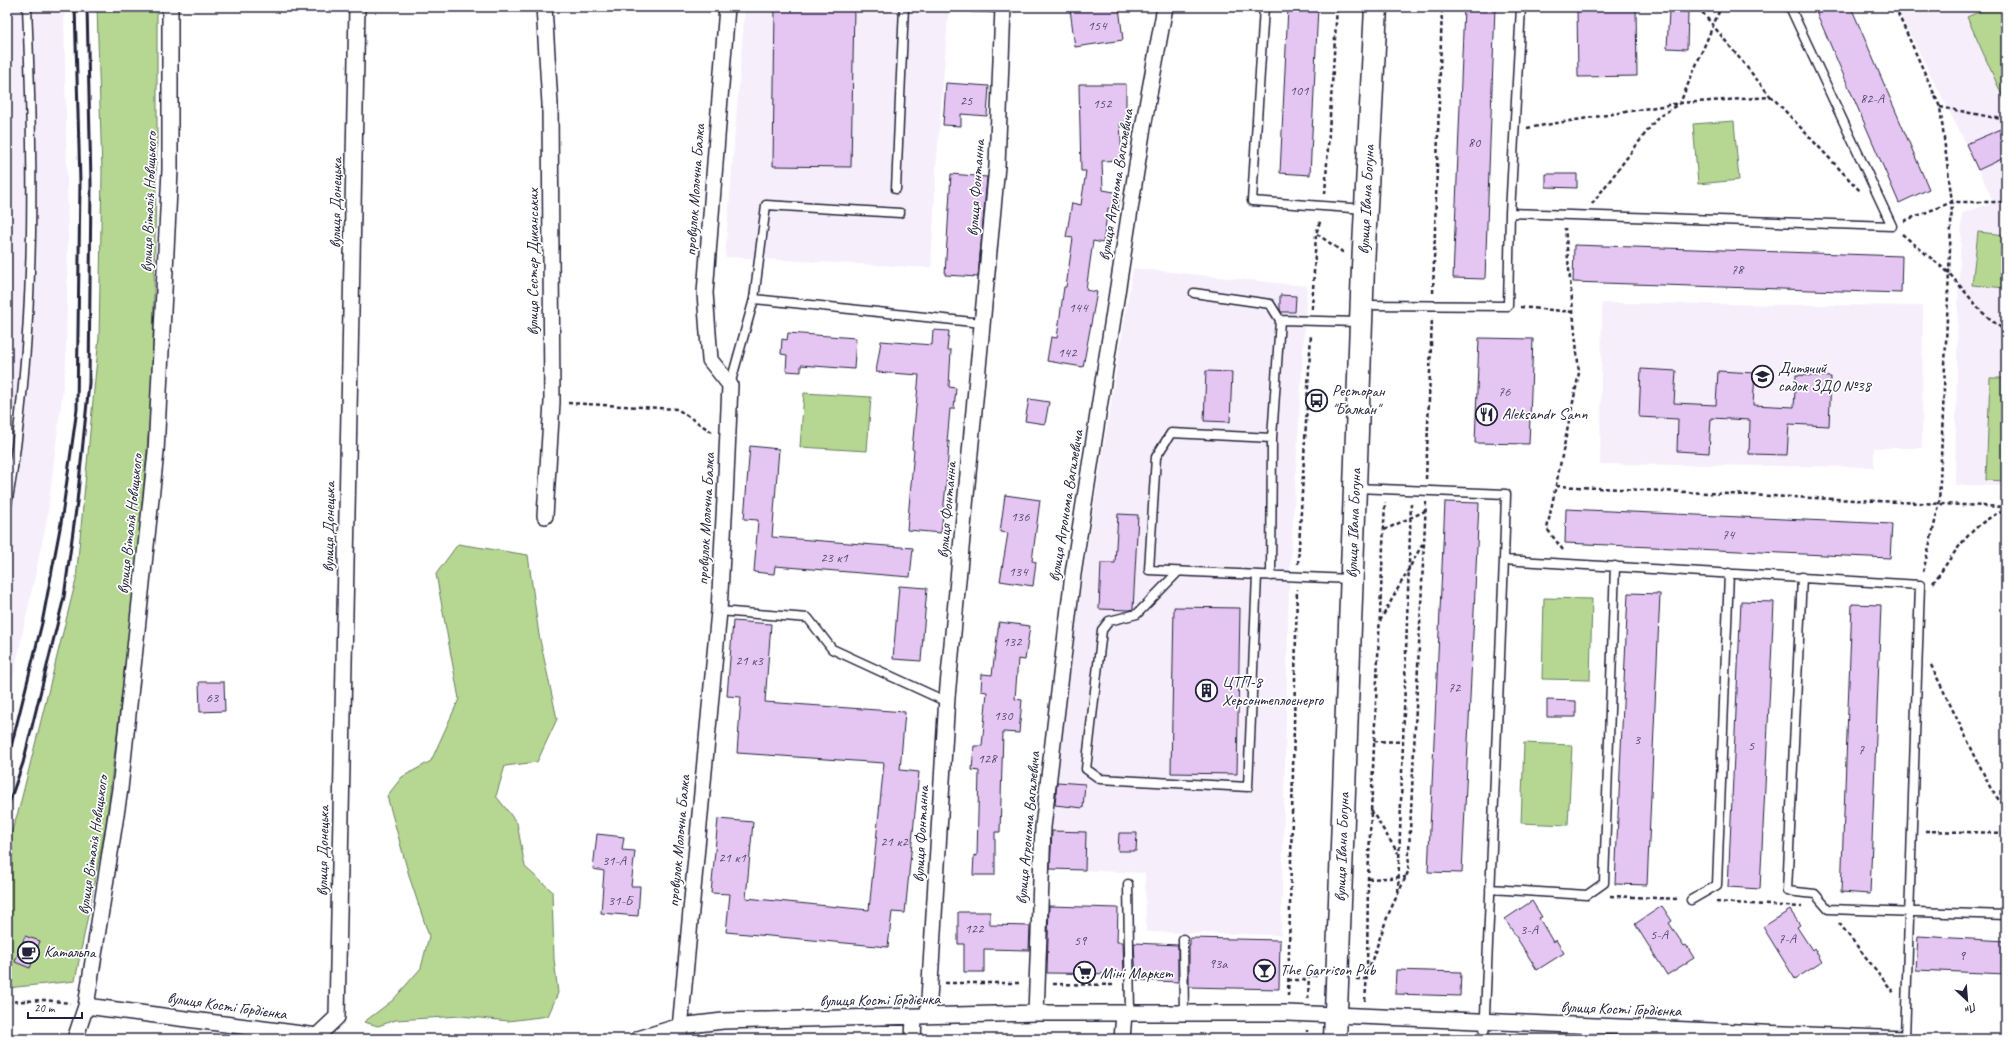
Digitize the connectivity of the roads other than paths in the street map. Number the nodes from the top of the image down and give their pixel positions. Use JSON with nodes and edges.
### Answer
{"nodes":[{"id":1,"x":27,"y":7,"type":"edge"},
{"id":2,"x":170,"y":7,"type":"edge"},
{"id":3,"x":358,"y":7,"type":"edge"},
{"id":4,"x":544,"y":7,"type":"edge"},
{"id":5,"x":727,"y":7,"type":"edge"},
{"id":6,"x":904,"y":7,"type":"edge"},
{"id":7,"x":972,"y":7,"type":"edge"},
{"id":8,"x":1165,"y":7,"type":"edge"},
{"id":9,"x":1264,"y":7,"type":"edge"},
{"id":10,"x":1376,"y":7,"type":"edge"},
{"id":11,"x":1521,"y":7,"type":"edge"},
{"id":12,"x":1790,"y":7,"type":"edge"},
{"id":13,"x":1002,"y":8,"type":"edge"},
{"id":14,"x":896,"y":189,"type":"dead end"},
{"id":15,"x":1367,"y":209,"type":"junction"},
{"id":16,"x":900,"y":213,"type":"dead end"},
{"id":17,"x":1510,"y":213,"type":"junction"},
{"id":18,"x":1194,"y":293,"type":"dead end"},
{"id":19,"x":754,"y":299,"type":"junction"},
{"id":20,"x":1363,"y":313,"type":"junction"},
{"id":21,"x":1280,"y":320,"type":"junction"},
{"id":22,"x":982,"y":323,"type":"junction"},
{"id":23,"x":730,"y":385,"type":"junction"},
{"id":24,"x":1272,"y":438,"type":"junction"},
{"id":25,"x":1356,"y":488,"type":"junction"},
{"id":26,"x":7,"y":505,"type":"edge"},
{"id":27,"x":545,"y":516,"type":"dead end"},
{"id":28,"x":1504,"y":560,"type":"junction"},
{"id":29,"x":1615,"y":566,"type":"junction"},
{"id":30,"x":1178,"y":572,"type":"junction"},
{"id":31,"x":1729,"y":573,"type":"junction"},
{"id":32,"x":1257,"y":575,"type":"junction"},
{"id":33,"x":1271,"y":576,"type":"junction"},
{"id":34,"x":1802,"y":578,"type":"junction"},
{"id":35,"x":1353,"y":579,"type":"junction"},
{"id":36,"x":719,"y":611,"type":"junction"},
{"id":37,"x":947,"y":702,"type":"junction"},
{"id":38,"x":1128,"y":884,"type":"dead end"},
{"id":39,"x":1490,"y":889,"type":"junction"},
{"id":40,"x":1691,"y":900,"type":"dead end"},
{"id":41,"x":1909,"y":912,"type":"junction"},
{"id":42,"x":2006,"y":915,"type":"edge"},
{"id":43,"x":1183,"y":939,"type":"dead end"},
{"id":44,"x":86,"y":1006,"type":"junction"},
{"id":45,"x":1036,"y":1013,"type":"junction"},
{"id":46,"x":1127,"y":1014,"type":"junction"},
{"id":47,"x":1184,"y":1014,"type":"junction"},
{"id":48,"x":1336,"y":1015,"type":"junction"},
{"id":49,"x":921,"y":1017,"type":"junction"},
{"id":50,"x":1484,"y":1021,"type":"junction"},
{"id":51,"x":679,"y":1033,"type":"edge"},
{"id":52,"x":317,"y":1038,"type":"edge"},
{"id":53,"x":75,"y":1039,"type":"edge"},
{"id":54,"x":638,"y":1039,"type":"edge"},
{"id":55,"x":913,"y":1039,"type":"edge"},
{"id":56,"x":1122,"y":1039,"type":"edge"},
{"id":57,"x":1335,"y":1039,"type":"edge"},
{"id":58,"x":1484,"y":1039,"type":"edge"},
{"id":59,"x":1905,"y":1039,"type":"edge"}],
"edges":[{"from":1,"to":26,"type":"lane"},
{"from":2,"to":44,"type":"street","name":"вулиця Віталія Новицького"},
{"from":3,"to":52,"type":"street","name":"вулиця Донецька"},
{"from":4,"to":27,"type":"street","name":"вулиця Сестер Диканських"},
{"from":5,"to":23,"type":"street","name":"провулок Молочна Балка"},
{"from":6,"to":14,"type":"lane"},
{"from":7,"to":13,"type":"lane"},
{"from":8,"to":45,"type":"street","name":"вулиця Агронома Вагилевича"},
{"from":9,"to":15,"type":"lane"},
{"from":10,"to":15,"type":"street","name":"вулиця Івана Богуна"},
{"from":11,"to":17,"type":"lane"},
{"from":12,"to":17,"type":"lane"},
{"from":13,"to":22,"type":"street","name":"вулиця Фонтанна"},
{"from":15,"to":20,"type":"street","name":"вулиця Івана Богуна"},
{"from":16,"to":19,"type":"lane"},
{"from":17,"to":20,"type":"lane"},
{"from":18,"to":21,"type":"lane"},
{"from":19,"to":22,"type":"lane"},
{"from":19,"to":23,"type":"lane"},
{"from":20,"to":21,"type":"lane"},
{"from":20,"to":25,"type":"street","name":"вулиця Івана Богуна"},
{"from":21,"to":24,"type":"lane"},
{"from":22,"to":37,"type":"street","name":"вулиця Фонтанна"},
{"from":23,"to":36,"type":"street","name":"провулок Молочна Балка"},
{"from":24,"to":30,"type":"lane"},
{"from":24,"to":33,"type":"lane"},
{"from":25,"to":28,"type":"lane"},
{"from":25,"to":35,"type":"street","name":"вулиця Івана Богуна"},
{"from":28,"to":29,"type":"lane"},
{"from":28,"to":39,"type":"lane"},
{"from":29,"to":31,"type":"lane"},
{"from":29,"to":39,"type":"lane"},
{"from":30,"to":32,"type":"lane"},
{"from":30,"to":32,"type":"lane"},
{"from":31,"to":34,"type":"lane"},
{"from":31,"to":40,"type":"lane"},
{"from":32,"to":33,"type":"lane"},
{"from":33,"to":35,"type":"lane"},
{"from":34,"to":41,"type":"lane"},
{"from":34,"to":41,"type":"lane"},
{"from":35,"to":48,"type":"street","name":"вулиця Івана Богуна"},
{"from":36,"to":37,"type":"lane"},
{"from":36,"to":51,"type":"street","name":"провулок Молочна Балка"},
{"from":37,"to":49,"type":"street","name":"вулиця Фонтанна"},
{"from":38,"to":46,"type":"lane"},
{"from":39,"to":50,"type":"lane"},
{"from":41,"to":42,"type":"lane"},
{"from":41,"to":59,"type":"lane"},
{"from":43,"to":47,"type":"lane"},
{"from":44,"to":52,"type":"street","name":"вулиця Кості Гордієнка"},
{"from":44,"to":53,"type":"street","name":"вулиця Віталія Новицького"},
{"from":45,"to":46,"type":"street","name":"вулиця Кості Гордієнка"},
{"from":45,"to":49,"type":"street","name":"вулиця Кості Гордієнка"},
{"from":46,"to":47,"type":"street","name":"вулиця Кості Гордієнка"},
{"from":46,"to":56,"type":"street"},
{"from":47,"to":48,"type":"street","name":"вулиця Кості Гордієнка"},
{"from":48,"to":50,"type":"street","name":"вулиця Кості Гордієнка"},
{"from":48,"to":57,"type":"street","name":"вулиця Івана Богуна"},
{"from":49,"to":51,"type":"street","name":"вулиця Кості Гордієнка"},
{"from":49,"to":55,"type":"street","name":"вулиця Фонтанна"},
{"from":50,"to":58,"type":"lane"},
{"from":50,"to":59,"type":"street","name":"вулиця Кості Гордієнка"},
{"from":51,"to":54,"type":"street","name":"вулиця Кості Гордієнка"}]}
